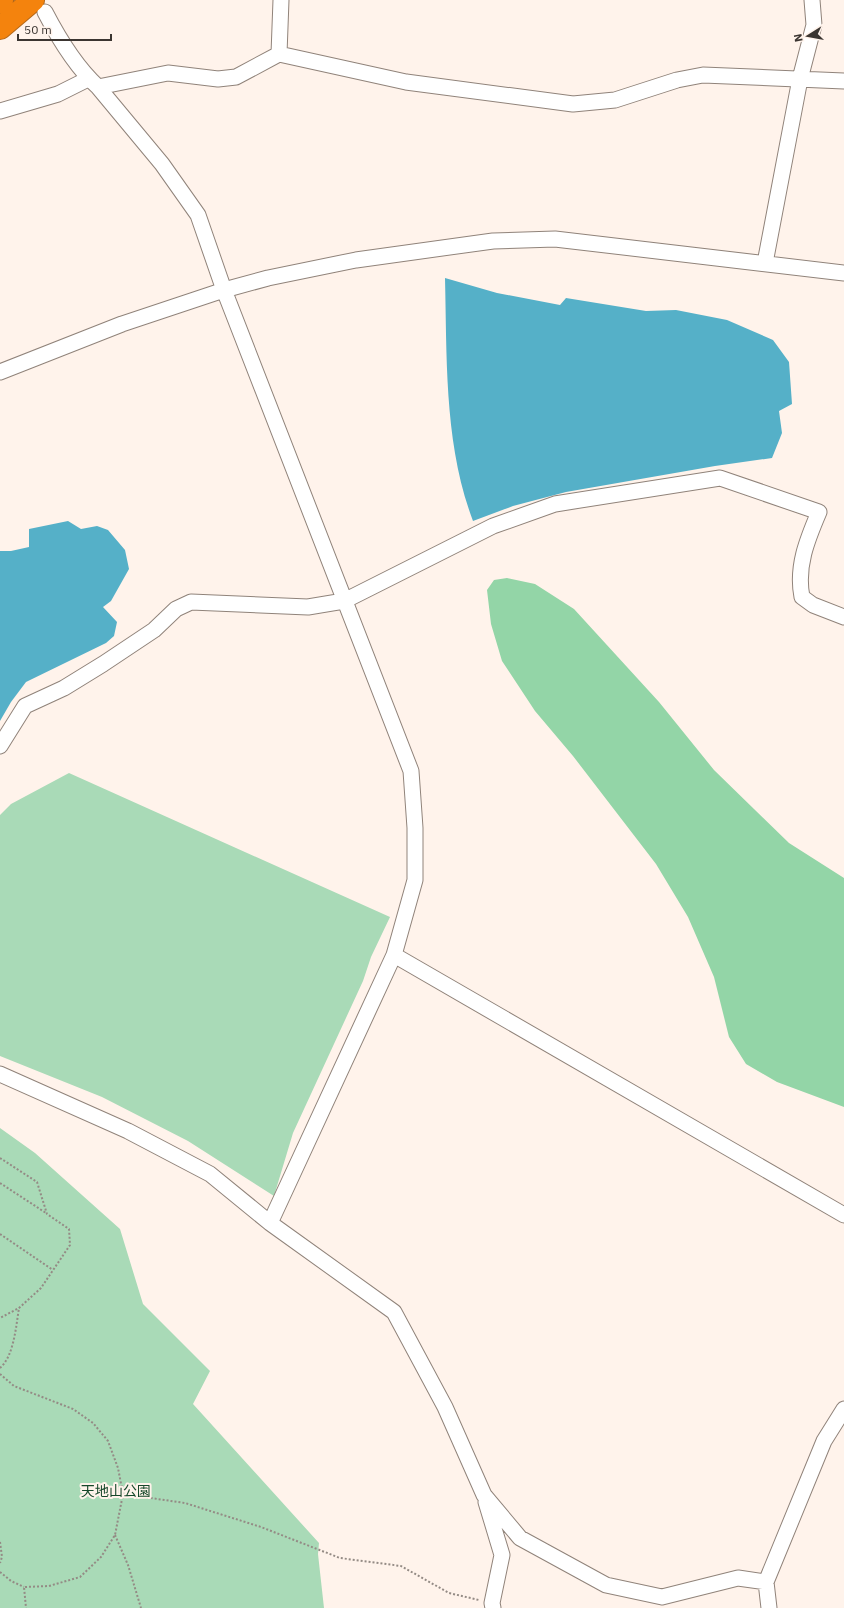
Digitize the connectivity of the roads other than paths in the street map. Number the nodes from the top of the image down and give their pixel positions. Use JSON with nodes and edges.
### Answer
{"nodes":[{"id":1,"x":2,"y":0,"type":"edge"},
{"id":2,"x":281,"y":0,"type":"edge"},
{"id":3,"x":812,"y":0,"type":"edge"},
{"id":4,"x":0,"y":2,"type":"edge"},
{"id":5,"x":39,"y":6,"type":"edge"},
{"id":6,"x":0,"y":28,"type":"edge"},
{"id":7,"x":279,"y":54,"type":"junction"},
{"id":8,"x":800,"y":79,"type":"junction"},
{"id":9,"x":844,"y":81,"type":"edge"},
{"id":10,"x":93,"y":83,"type":"junction"},
{"id":11,"x":0,"y":111,"type":"edge"},
{"id":12,"x":765,"y":264,"type":"junction"},
{"id":13,"x":844,"y":273,"type":"edge"},
{"id":14,"x":224,"y":290,"type":"junction"},
{"id":15,"x":0,"y":372,"type":"edge"},
{"id":16,"x":344,"y":601,"type":"junction"},
{"id":17,"x":844,"y":617,"type":"edge"},
{"id":18,"x":0,"y":746,"type":"edge"},
{"id":19,"x":394,"y":954,"type":"junction"},
{"id":20,"x":0,"y":1074,"type":"edge"},
{"id":21,"x":844,"y":1215,"type":"edge"},
{"id":22,"x":270,"y":1223,"type":"junction"},
{"id":23,"x":844,"y":1409,"type":"edge"},
{"id":24,"x":484,"y":1495,"type":"junction"},
{"id":25,"x":766,"y":1582,"type":"junction"},
{"id":26,"x":492,"y":1605,"type":"edge"},
{"id":27,"x":769,"y":1608,"type":"edge"}],
"edges":[{"from":1,"to":4,"type":"highway"},
{"from":2,"to":7,"type":"street"},
{"from":3,"to":8,"type":"street"},
{"from":5,"to":6,"type":"highway"},
{"from":5,"to":10,"type":"street"},
{"from":7,"to":8,"type":"street"},
{"from":7,"to":10,"type":"street"},
{"from":8,"to":9,"type":"street"},
{"from":8,"to":12,"type":"street"},
{"from":10,"to":11,"type":"street"},
{"from":10,"to":14,"type":"street"},
{"from":12,"to":13,"type":"street"},
{"from":12,"to":14,"type":"street"},
{"from":14,"to":15,"type":"street"},
{"from":14,"to":16,"type":"street"},
{"from":16,"to":17,"type":"street"},
{"from":16,"to":18,"type":"street"},
{"from":16,"to":19,"type":"street"},
{"from":19,"to":21,"type":"street"},
{"from":19,"to":22,"type":"street"},
{"from":20,"to":22,"type":"street"},
{"from":22,"to":24,"type":"street"},
{"from":23,"to":25,"type":"street"},
{"from":24,"to":25,"type":"street"},
{"from":24,"to":26,"type":"street"},
{"from":25,"to":27,"type":"street"}]}
